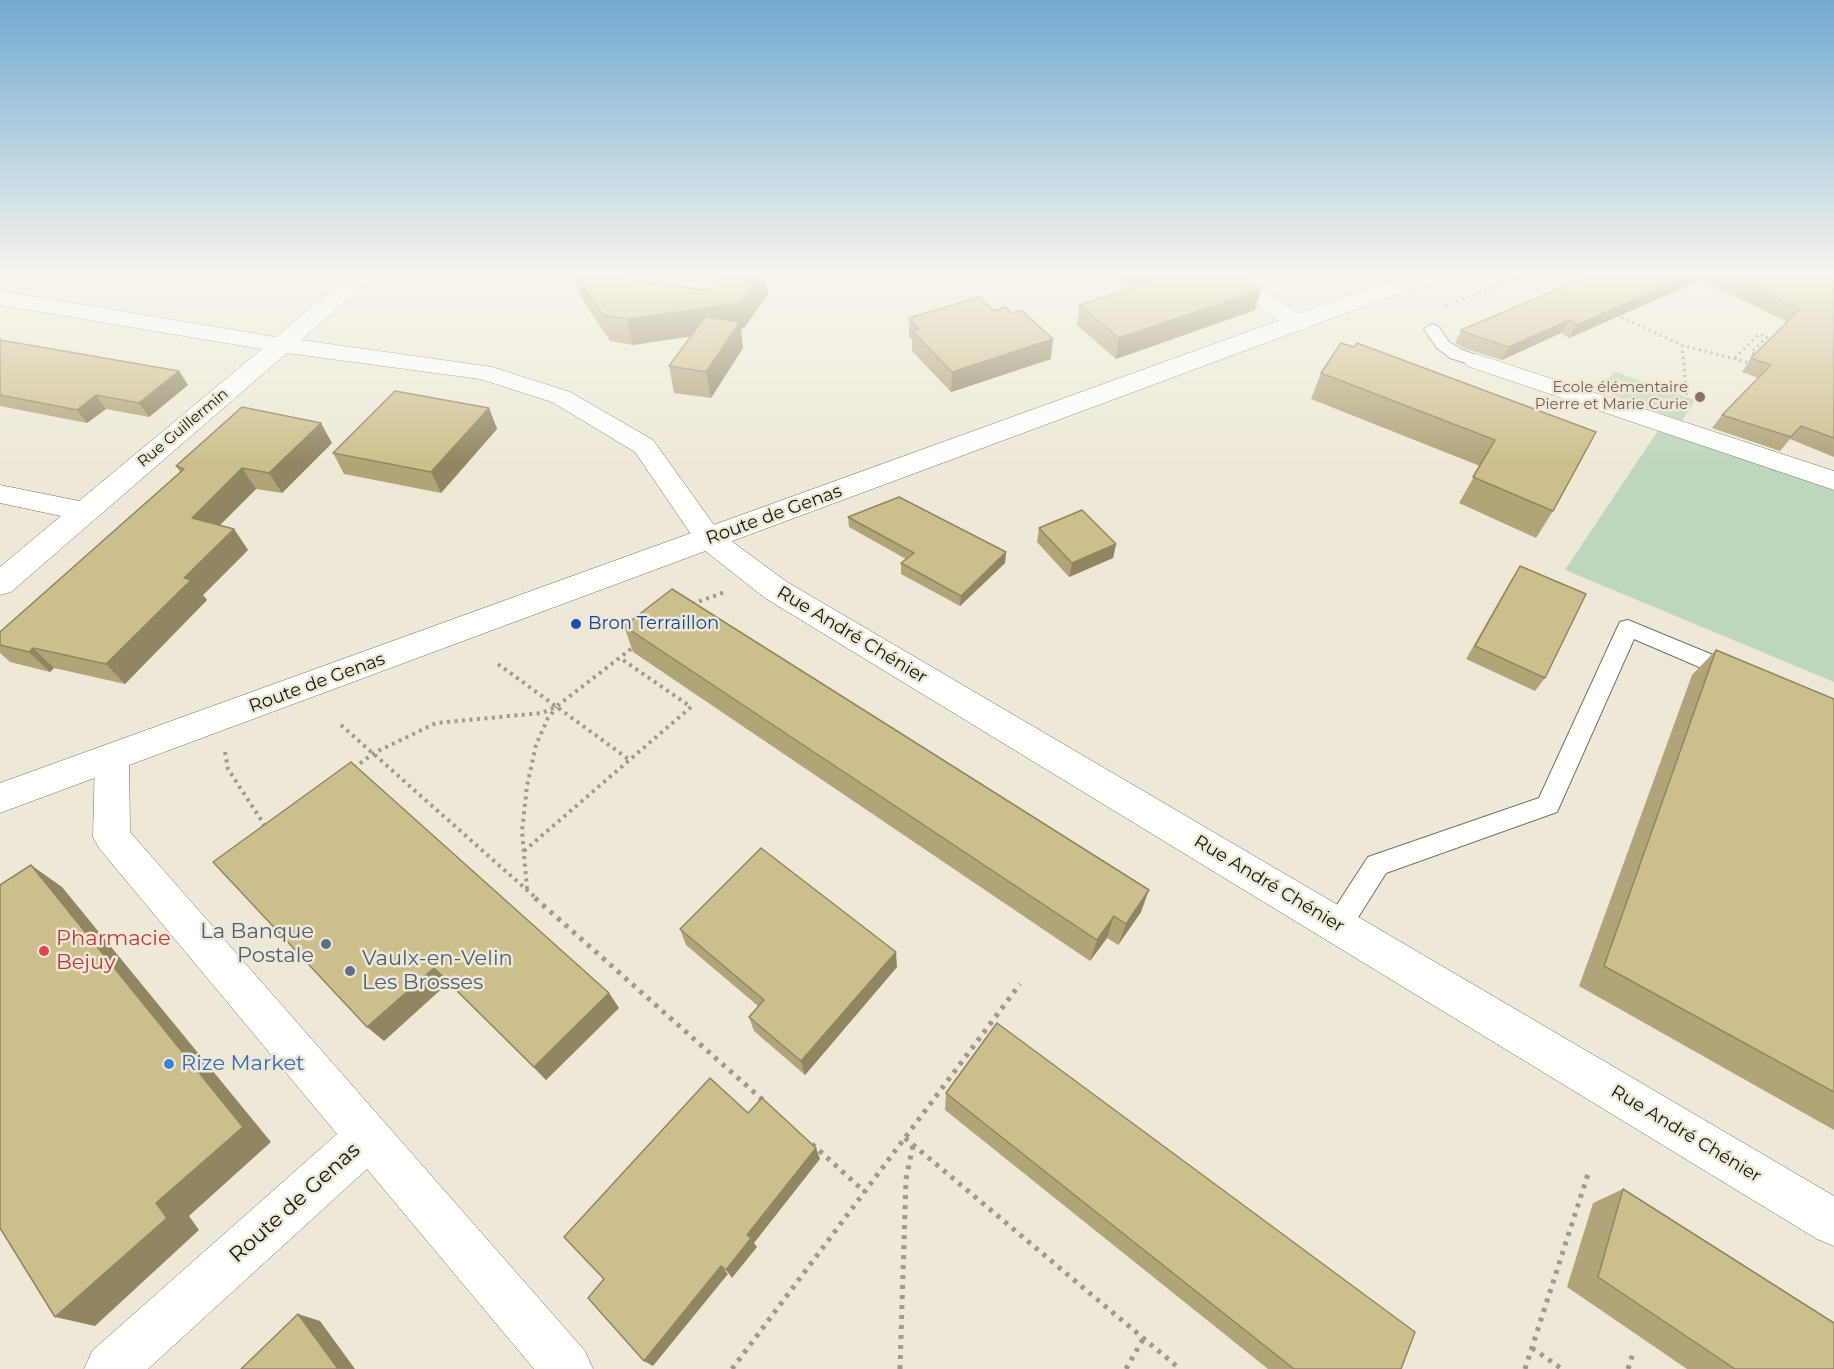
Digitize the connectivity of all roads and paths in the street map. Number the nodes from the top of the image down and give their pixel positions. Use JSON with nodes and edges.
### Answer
{"nodes":[{"id":1,"x":227,"y":336,"type":"edge"},
{"id":2,"x":293,"y":336,"type":"edge"},
{"id":3,"x":1265,"y":336,"type":"edge"},
{"id":4,"x":1437,"y":336,"type":"edge"},
{"id":5,"x":1662,"y":336,"type":"edge"},
{"id":6,"x":1757,"y":336,"type":"edge"},
{"id":7,"x":1764,"y":336,"type":"edge"},
{"id":8,"x":1769,"y":342,"type":"edge"},
{"id":9,"x":282,"y":345,"type":"junction"},
{"id":10,"x":1682,"y":345,"type":"junction"},
{"id":11,"x":1734,"y":358,"type":"junction"},
{"id":12,"x":1476,"y":361,"type":"joint"},
{"id":13,"x":1750,"y":363,"type":"dead end"},
{"id":14,"x":1687,"y":402,"type":"dead end"},
{"id":15,"x":1834,"y":481,"type":"edge"},
{"id":16,"x":0,"y":494,"type":"edge"},
{"id":17,"x":84,"y":512,"type":"junction"},
{"id":18,"x":709,"y":539,"type":"junction"},
{"id":19,"x":762,"y":579,"type":"junction"},
{"id":20,"x":0,"y":584,"type":"edge"},
{"id":21,"x":687,"y":606,"type":"edge"},
{"id":22,"x":645,"y":638,"type":"edge"},
{"id":23,"x":620,"y":658,"type":"junction"},
{"id":24,"x":498,"y":664,"type":"dead end"},
{"id":25,"x":1758,"y":684,"type":"edge"},
{"id":26,"x":557,"y":706,"type":"junction"},
{"id":27,"x":218,"y":719,"type":"junction"},
{"id":28,"x":341,"y":725,"type":"dead end"},
{"id":29,"x":374,"y":753,"type":"junction"},
{"id":30,"x":112,"y":758,"type":"junction"},
{"id":31,"x":631,"y":761,"type":"junction"},
{"id":32,"x":345,"y":774,"type":"edge"},
{"id":33,"x":0,"y":798,"type":"edge"},
{"id":34,"x":278,"y":825,"type":"edge"},
{"id":35,"x":524,"y":851,"type":"junction"},
{"id":36,"x":527,"y":889,"type":"junction"},
{"id":37,"x":1338,"y":926,"type":"junction"},
{"id":38,"x":1020,"y":984,"type":"dead end"},
{"id":39,"x":767,"y":1104,"type":"edge"},
{"id":40,"x":369,"y":1136,"type":"junction"},
{"id":41,"x":803,"y":1136,"type":"edge"},
{"id":42,"x":905,"y":1138,"type":"junction"},
{"id":43,"x":913,"y":1145,"type":"junction"},
{"id":44,"x":1589,"y":1171,"type":"dead end"},
{"id":45,"x":865,"y":1192,"type":"junction"},
{"id":46,"x":1834,"y":1222,"type":"edge"},
{"id":47,"x":1143,"y":1339,"type":"junction"},
{"id":48,"x":1532,"y":1348,"type":"junction"},
{"id":49,"x":1634,"y":1350,"type":"dead end"},
{"id":50,"x":110,"y":1369,"type":"edge"},
{"id":51,"x":567,"y":1369,"type":"edge"},
{"id":52,"x":732,"y":1369,"type":"edge"},
{"id":53,"x":900,"y":1369,"type":"edge"},
{"id":54,"x":1126,"y":1369,"type":"edge"},
{"id":55,"x":1180,"y":1369,"type":"edge"},
{"id":56,"x":1525,"y":1369,"type":"edge"},
{"id":57,"x":1562,"y":1369,"type":"edge"},
{"id":58,"x":1628,"y":1369,"type":"edge"}],
"edges":[{"from":1,"to":9,"type":"street","name":"Rue André Chénier"},
{"from":2,"to":9,"type":"street","name":"Rue Guillermin"},
{"from":3,"to":18,"type":"street","name":"Route de Genas"},
{"from":4,"to":12,"type":"lane"},
{"from":5,"to":10,"type":"path"},
{"from":6,"to":11,"type":"path"},
{"from":7,"to":8,"type":"path"},
{"from":9,"to":17,"type":"street","name":"Rue Guillermin"},
{"from":9,"to":18,"type":"street","name":"Rue André Chénier"},
{"from":10,"to":11,"type":"path"},
{"from":10,"to":14,"type":"path"},
{"from":11,"to":13,"type":"path"},
{"from":12,"to":15,"type":"street"},
{"from":16,"to":17,"type":"street"},
{"from":17,"to":20,"type":"street","name":"Rue Guillermin"},
{"from":18,"to":19,"type":"street","name":"Rue André Chénier"},
{"from":18,"to":27,"type":"street","name":"Route de Genas"},
{"from":19,"to":21,"type":"path"},
{"from":19,"to":37,"type":"street","name":"Rue André Chénier"},
{"from":22,"to":23,"type":"path"},
{"from":23,"to":26,"type":"path"},
{"from":23,"to":31,"type":"path"},
{"from":24,"to":26,"type":"path"},
{"from":25,"to":37,"type":"lane"},
{"from":26,"to":29,"type":"path"},
{"from":26,"to":31,"type":"path"},
{"from":26,"to":35,"type":"path"},
{"from":27,"to":30,"type":"street","name":"Route de Genas"},
{"from":27,"to":34,"type":"path"},
{"from":28,"to":29,"type":"path"},
{"from":29,"to":32,"type":"path"},
{"from":29,"to":36,"type":"path"},
{"from":30,"to":33,"type":"street","name":"Route de Genas"},
{"from":30,"to":40,"type":"street","name":"Route de Genas"},
{"from":31,"to":35,"type":"path"},
{"from":35,"to":36,"type":"path"},
{"from":36,"to":39,"type":"path"},
{"from":37,"to":46,"type":"street","name":"Rue André Chénier"},
{"from":38,"to":42,"type":"path"},
{"from":40,"to":50,"type":"street","name":"Route de Genas"},
{"from":40,"to":51,"type":"street"},
{"from":41,"to":45,"type":"path"},
{"from":42,"to":43,"type":"path"},
{"from":42,"to":45,"type":"path"},
{"from":43,"to":47,"type":"path"},
{"from":43,"to":53,"type":"path"},
{"from":44,"to":48,"type":"path"},
{"from":45,"to":52,"type":"path"},
{"from":47,"to":54,"type":"path"},
{"from":47,"to":55,"type":"path"},
{"from":48,"to":56,"type":"path"},
{"from":48,"to":57,"type":"path"},
{"from":49,"to":58,"type":"path"}]}
